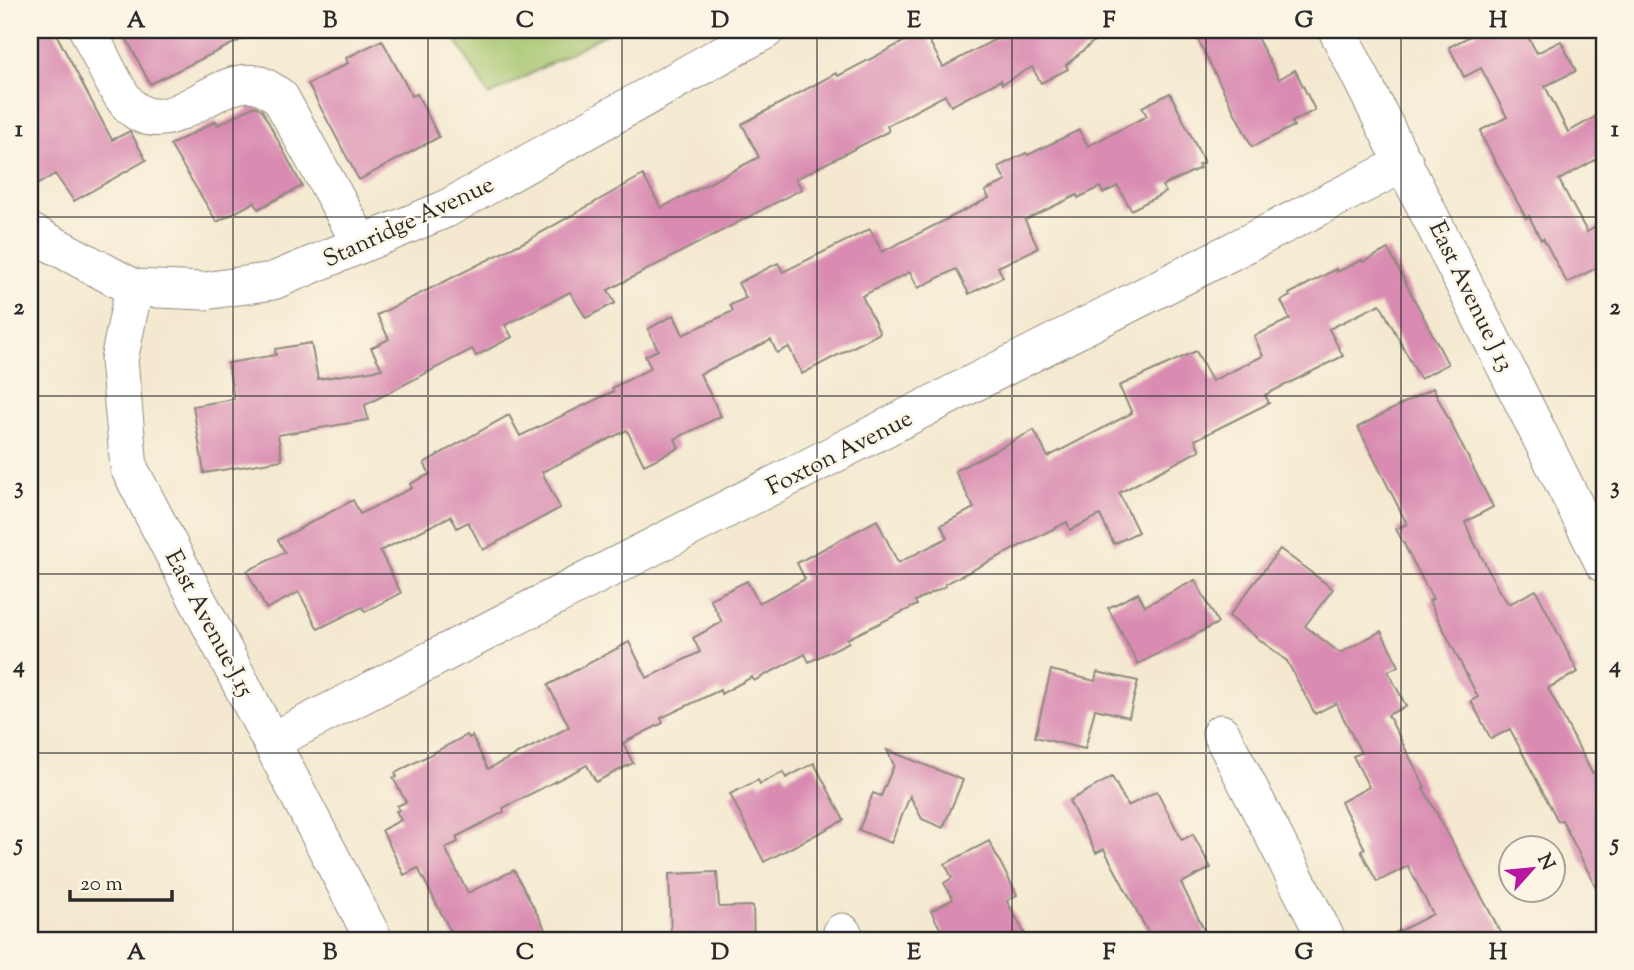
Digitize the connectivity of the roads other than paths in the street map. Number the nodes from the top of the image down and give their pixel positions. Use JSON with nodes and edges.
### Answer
{"nodes":[{"id":1,"x":88,"y":30,"type":"edge"},
{"id":2,"x":766,"y":30,"type":"edge"},
{"id":3,"x":1337,"y":30,"type":"edge"},
{"id":4,"x":1405,"y":163,"type":"junction"},
{"id":5,"x":30,"y":232,"type":"edge"},
{"id":6,"x":361,"y":244,"type":"junction"},
{"id":7,"x":134,"y":288,"type":"junction"},
{"id":8,"x":1604,"y":564,"type":"edge"},
{"id":9,"x":1221,"y":733,"type":"dead end"},
{"id":10,"x":272,"y":741,"type":"junction"},
{"id":11,"x":374,"y":940,"type":"edge"},
{"id":12,"x":1327,"y":940,"type":"edge"}],
"edges":[{"from":1,"to":6,"type":"street"},
{"from":2,"to":6,"type":"street","name":"Stanridge Avenue"},
{"from":3,"to":4,"type":"street","name":"East Avenue J 13"},
{"from":4,"to":8,"type":"street","name":"East Avenue J 13"},
{"from":4,"to":10,"type":"street","name":"Foxton Avenue"},
{"from":5,"to":7,"type":"street","name":"Stanridge Avenue"},
{"from":6,"to":7,"type":"street","name":"Stanridge Avenue"},
{"from":7,"to":10,"type":"street","name":"East Avenue J 15"},
{"from":9,"to":12,"type":"street"},
{"from":10,"to":11,"type":"street","name":"East Avenue J 15"}]}
